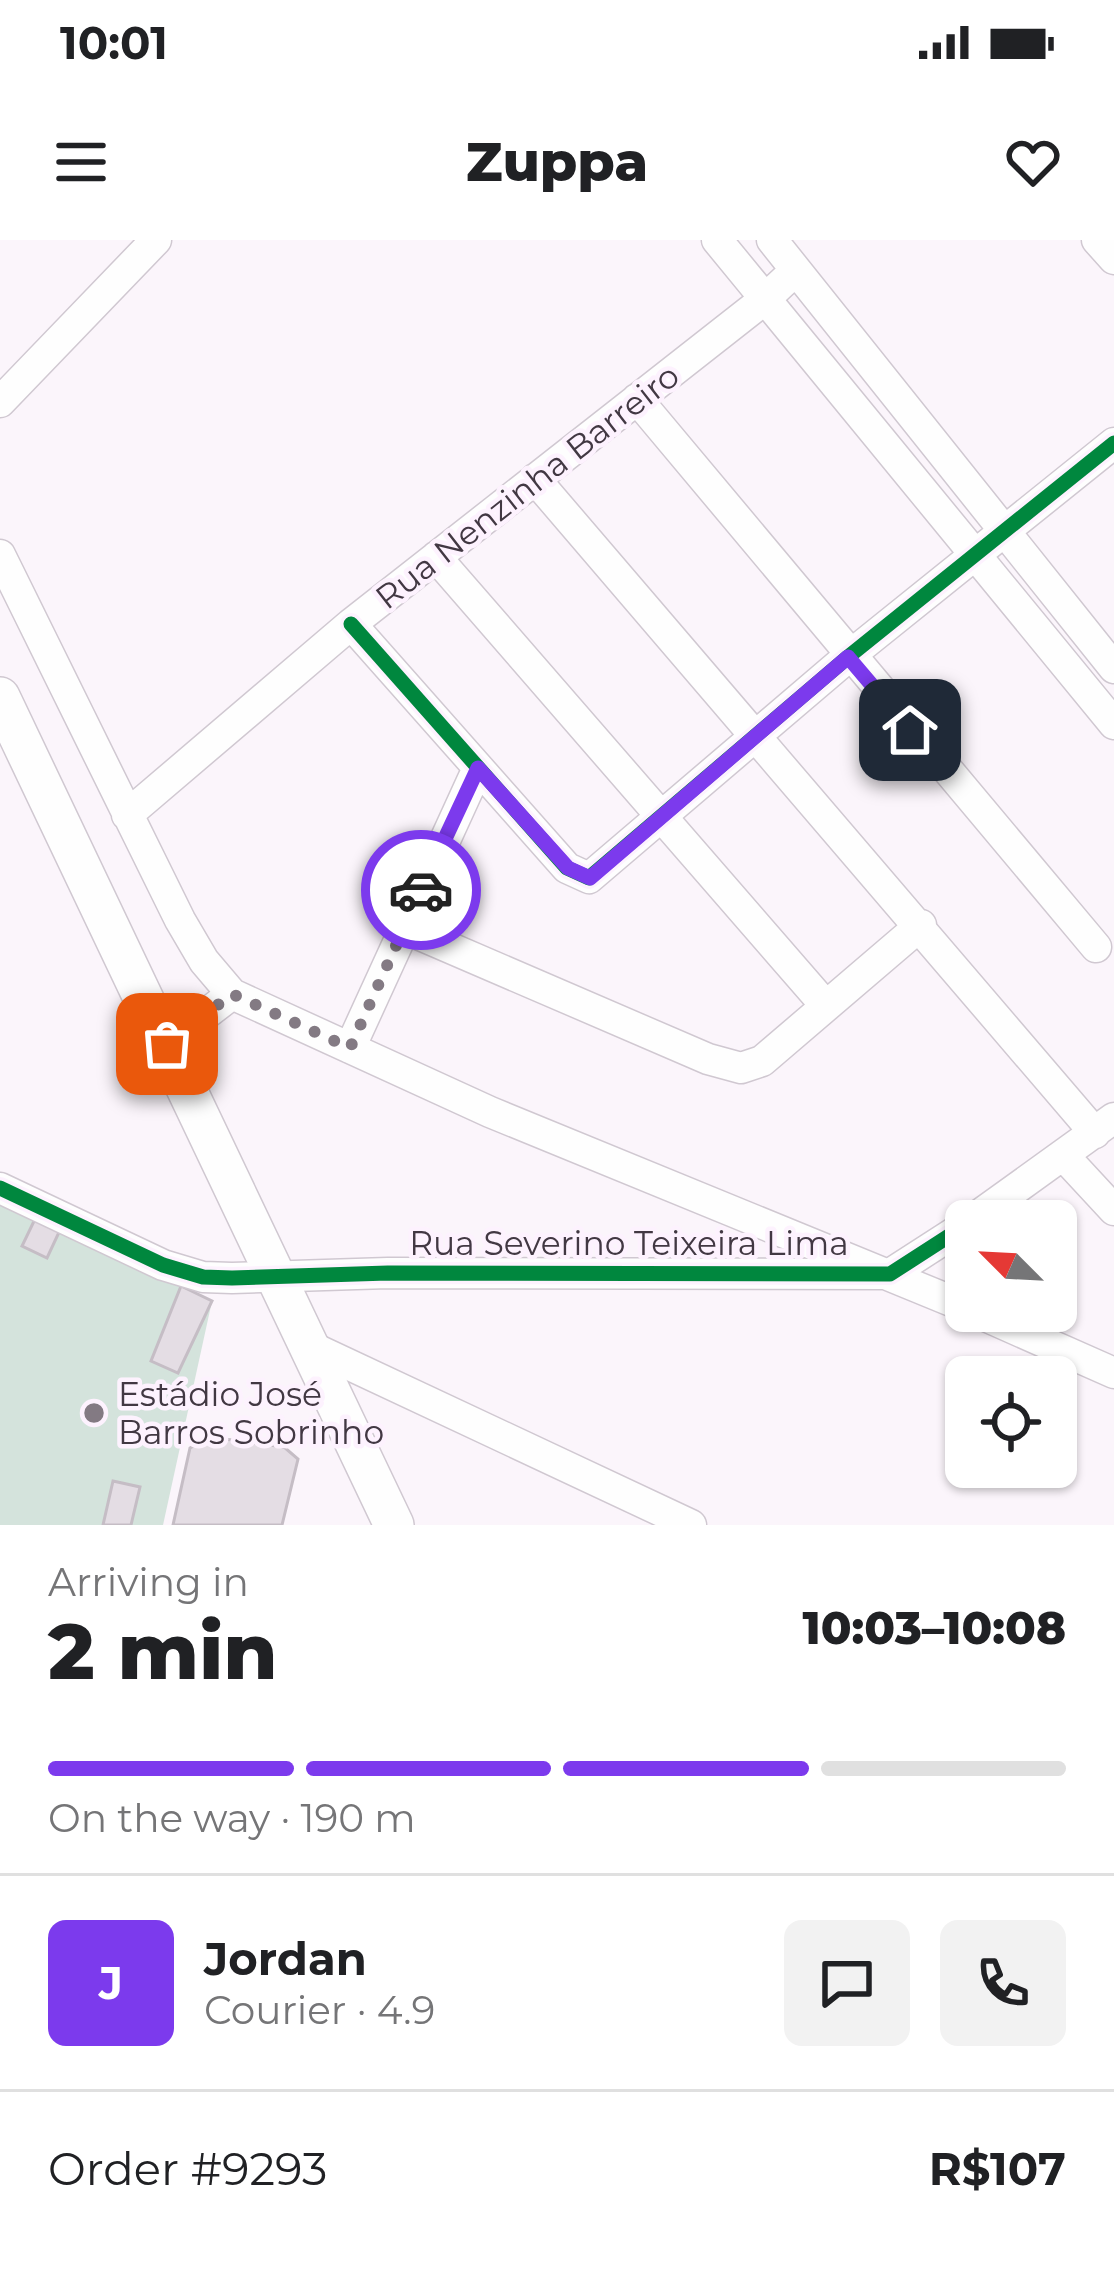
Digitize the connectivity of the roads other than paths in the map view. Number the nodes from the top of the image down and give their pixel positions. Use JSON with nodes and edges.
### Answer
{"nodes":[{"id":1,"x":155,"y":240,"type":"edge"},
{"id":2,"x":717,"y":240,"type":"edge"},
{"id":3,"x":772,"y":240,"type":"edge"},
{"id":4,"x":1097,"y":240,"type":"edge"},
{"id":5,"x":1114,"y":259,"type":"edge"},
{"id":6,"x":796,"y":270,"type":"junction"},
{"id":7,"x":765,"y":299,"type":"junction"},
{"id":8,"x":637,"y":399,"type":"junction"},
{"id":9,"x":0,"y":402,"type":"edge"},
{"id":10,"x":1114,"y":443,"type":"edge"},
{"id":11,"x":535,"y":479,"type":"junction"},
{"id":12,"x":1004,"y":531,"type":"junction"},
{"id":13,"x":0,"y":555,"type":"edge"},
{"id":14,"x":973,"y":556,"type":"junction"},
{"id":15,"x":436,"y":557,"type":"junction"},
{"id":16,"x":351,"y":624,"type":"junction"},
{"id":17,"x":848,"y":657,"type":"junction"},
{"id":18,"x":1114,"y":668,"type":"edge"},
{"id":19,"x":0,"y":697,"type":"edge"},
{"id":20,"x":1114,"y":724,"type":"edge"},
{"id":21,"x":757,"y":734,"type":"junction"},
{"id":22,"x":478,"y":768,"type":"junction"},
{"id":23,"x":127,"y":815,"type":"junction"},
{"id":24,"x":663,"y":817,"type":"junction"},
{"id":25,"x":921,"y":925,"type":"junction"},
{"id":26,"x":404,"y":928,"type":"junction"},
{"id":27,"x":1096,"y":947,"type":"dead end"},
{"id":28,"x":232,"y":994,"type":"junction"},
{"id":29,"x":826,"y":1006,"type":"junction"},
{"id":30,"x":167,"y":1044,"type":"junction"},
{"id":31,"x":350,"y":1048,"type":"junction"},
{"id":32,"x":1104,"y":1125,"type":"edge"},
{"id":33,"x":1063,"y":1155,"type":"junction"},
{"id":34,"x":0,"y":1188,"type":"edge"},
{"id":35,"x":1001,"y":1200,"type":"edge"},
{"id":36,"x":1114,"y":1210,"type":"edge"},
{"id":37,"x":945,"y":1238,"type":"edge"},
{"id":38,"x":890,"y":1274,"type":"junction"},
{"id":39,"x":278,"y":1277,"type":"junction"},
{"id":40,"x":945,"y":1298,"type":"edge"},
{"id":41,"x":1022,"y":1332,"type":"edge"},
{"id":42,"x":305,"y":1343,"type":"junction"},
{"id":43,"x":1114,"y":1373,"type":"edge"},
{"id":44,"x":394,"y":1525,"type":"edge"},
{"id":45,"x":691,"y":1525,"type":"edge"}],
"edges":[{"from":1,"to":9,"type":"street"},
{"from":2,"to":7,"type":"street"},
{"from":3,"to":6,"type":"street"},
{"from":4,"to":5,"type":"street"},
{"from":6,"to":7,"type":"street","name":"Rua Nenzinha Barreiro"},
{"from":6,"to":12,"type":"street"},
{"from":7,"to":8,"type":"street","name":"Rua Nenzinha Barreiro"},
{"from":7,"to":14,"type":"street"},
{"from":8,"to":11,"type":"street","name":"Rua Nenzinha Barreiro"},
{"from":8,"to":17,"type":"street"},
{"from":10,"to":12,"type":"street"},
{"from":11,"to":15,"type":"street","name":"Rua Nenzinha Barreiro"},
{"from":11,"to":21,"type":"street"},
{"from":12,"to":14,"type":"street"},
{"from":12,"to":18,"type":"street"},
{"from":13,"to":23,"type":"street"},
{"from":14,"to":17,"type":"street"},
{"from":14,"to":20,"type":"street"},
{"from":15,"to":16,"type":"street","name":"Rua Nenzinha Barreiro"},
{"from":15,"to":24,"type":"street"},
{"from":16,"to":22,"type":"street"},
{"from":16,"to":23,"type":"street","name":"Rua Nenzinha Barreiro"},
{"from":17,"to":21,"type":"street"},
{"from":17,"to":27,"type":"street"},
{"from":19,"to":30,"type":"main road"},
{"from":21,"to":24,"type":"street"},
{"from":21,"to":25,"type":"street"},
{"from":22,"to":24,"type":"street"},
{"from":22,"to":26,"type":"street"},
{"from":23,"to":28,"type":"street"},
{"from":24,"to":29,"type":"street"},
{"from":25,"to":29,"type":"street"},
{"from":25,"to":32,"type":"street"},
{"from":26,"to":29,"type":"street"},
{"from":26,"to":31,"type":"street"},
{"from":28,"to":30,"type":"street"},
{"from":28,"to":31,"type":"street"},
{"from":30,"to":39,"type":"main road"},
{"from":31,"to":38,"type":"street"},
{"from":32,"to":33,"type":"street","name":"Rua Severino Teixeira Lima"},
{"from":33,"to":35,"type":"street","name":"Rua Severino Teixeira Lima"},
{"from":33,"to":36,"type":"street"},
{"from":34,"to":39,"type":"street","name":"Rua Severino Teixeira Lima"},
{"from":37,"to":38,"type":"street","name":"Rua Severino Teixeira Lima"},
{"from":38,"to":39,"type":"street","name":"Rua Severino Teixeira Lima"},
{"from":38,"to":40,"type":"street"},
{"from":39,"to":42,"type":"main road"},
{"from":41,"to":43,"type":"street"},
{"from":42,"to":44,"type":"main road"},
{"from":42,"to":45,"type":"street"}]}
